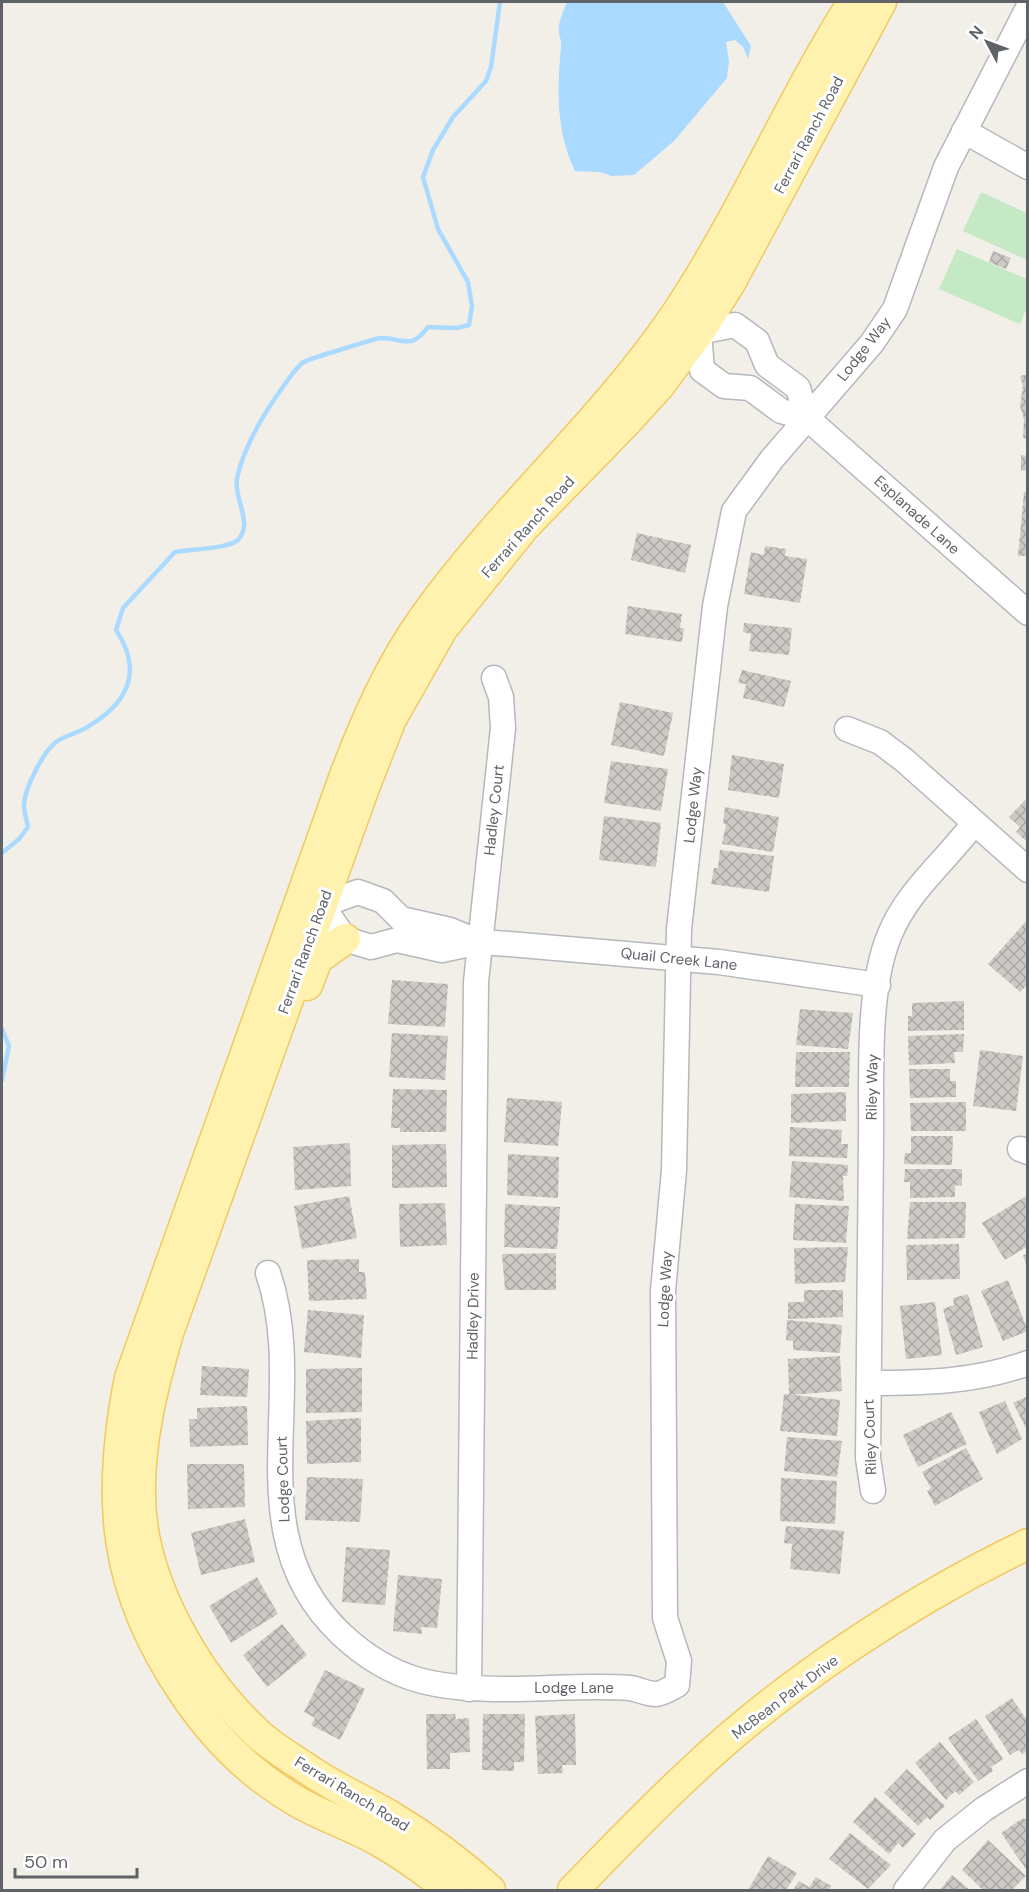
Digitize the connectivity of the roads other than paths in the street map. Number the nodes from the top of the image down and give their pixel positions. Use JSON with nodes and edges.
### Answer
{"nodes":[{"id":1,"x":873,"y":3,"type":"edge"},
{"id":2,"x":1028,"y":8,"type":"edge"},
{"id":3,"x":964,"y":131,"type":"junction"},
{"id":4,"x":1028,"y":167,"type":"edge"},
{"id":5,"x":687,"y":324,"type":"junction"},
{"id":6,"x":767,"y":365,"type":"junction"},
{"id":7,"x":750,"y":388,"type":"junction"},
{"id":8,"x":807,"y":418,"type":"junction"},
{"id":9,"x":1028,"y":613,"type":"edge"},
{"id":10,"x":494,"y":678,"type":"dead end"},
{"id":11,"x":847,"y":729,"type":"dead end"},
{"id":12,"x":974,"y":823,"type":"junction"},
{"id":13,"x":1028,"y":870,"type":"edge"},
{"id":14,"x":311,"y":902,"type":"junction"},
{"id":15,"x":399,"y":930,"type":"junction"},
{"id":16,"x":345,"y":939,"type":"junction"},
{"id":17,"x":479,"y":942,"type":"junction"},
{"id":18,"x":679,"y":958,"type":"junction"},
{"id":19,"x":878,"y":986,"type":"junction"},
{"id":20,"x":238,"y":1138,"type":"junction"},
{"id":21,"x":268,"y":1273,"type":"dead end"},
{"id":22,"x":1028,"y":1363,"type":"edge"},
{"id":23,"x":869,"y":1383,"type":"junction"},
{"id":24,"x":873,"y":1491,"type":"dead end"},
{"id":25,"x":1028,"y":1544,"type":"edge"},
{"id":26,"x":677,"y":1685,"type":"joint"},
{"id":27,"x":469,"y":1689,"type":"junction"},
{"id":28,"x":1028,"y":1781,"type":"edge"},
{"id":29,"x":450,"y":1890,"type":"edge"},
{"id":30,"x":490,"y":1890,"type":"edge"},
{"id":31,"x":573,"y":1890,"type":"edge"},
{"id":32,"x":906,"y":1890,"type":"edge"}],
"edges":[{"from":1,"to":5,"type":"main road","name":"Ferrari Ranch Road"},
{"from":2,"to":3,"type":"street","name":"Lodge Way"},
{"from":3,"to":4,"type":"street"},
{"from":3,"to":8,"type":"street","name":"Lodge Way"},
{"from":5,"to":6,"type":"street"},
{"from":5,"to":7,"type":"street","name":"Esplanade Lane"},
{"from":5,"to":14,"type":"main road","name":"Ferrari Ranch Road"},
{"from":6,"to":7,"type":"street"},
{"from":6,"to":8,"type":"street"},
{"from":7,"to":8,"type":"street","name":"Esplanade Lane"},
{"from":8,"to":9,"type":"street","name":"Esplanade Lane"},
{"from":8,"to":18,"type":"street","name":"Lodge Way"},
{"from":10,"to":17,"type":"street","name":"Hadley Court"},
{"from":11,"to":12,"type":"street"},
{"from":12,"to":13,"type":"street"},
{"from":12,"to":19,"type":"street","name":"Riley Way"},
{"from":14,"to":15,"type":"street"},
{"from":14,"to":16,"type":"street"},
{"from":14,"to":20,"type":"main road","name":"Ferrari Ranch Road"},
{"from":14,"to":29,"type":"main road","name":"Ferrari Ranch Road"},
{"from":15,"to":16,"type":"street"},
{"from":15,"to":17,"type":"street","name":"Quail Creek Lane"},
{"from":16,"to":20,"type":"main road"},
{"from":17,"to":18,"type":"street","name":"Quail Creek Lane"},
{"from":17,"to":27,"type":"street","name":"Hadley Drive"},
{"from":18,"to":19,"type":"street","name":"Quail Creek Lane"},
{"from":18,"to":26,"type":"street","name":"Lodge Way"},
{"from":19,"to":23,"type":"street","name":"Riley Way"},
{"from":20,"to":30,"type":"main road","name":"Ferrari Ranch Road"},
{"from":21,"to":27,"type":"street","name":"Lodge Court"},
{"from":22,"to":23,"type":"street"},
{"from":23,"to":24,"type":"street","name":"Riley Court"},
{"from":25,"to":31,"type":"main road","name":"McBean Park Drive"},
{"from":26,"to":27,"type":"street","name":"Lodge Lane"},
{"from":28,"to":32,"type":"street"}]}
